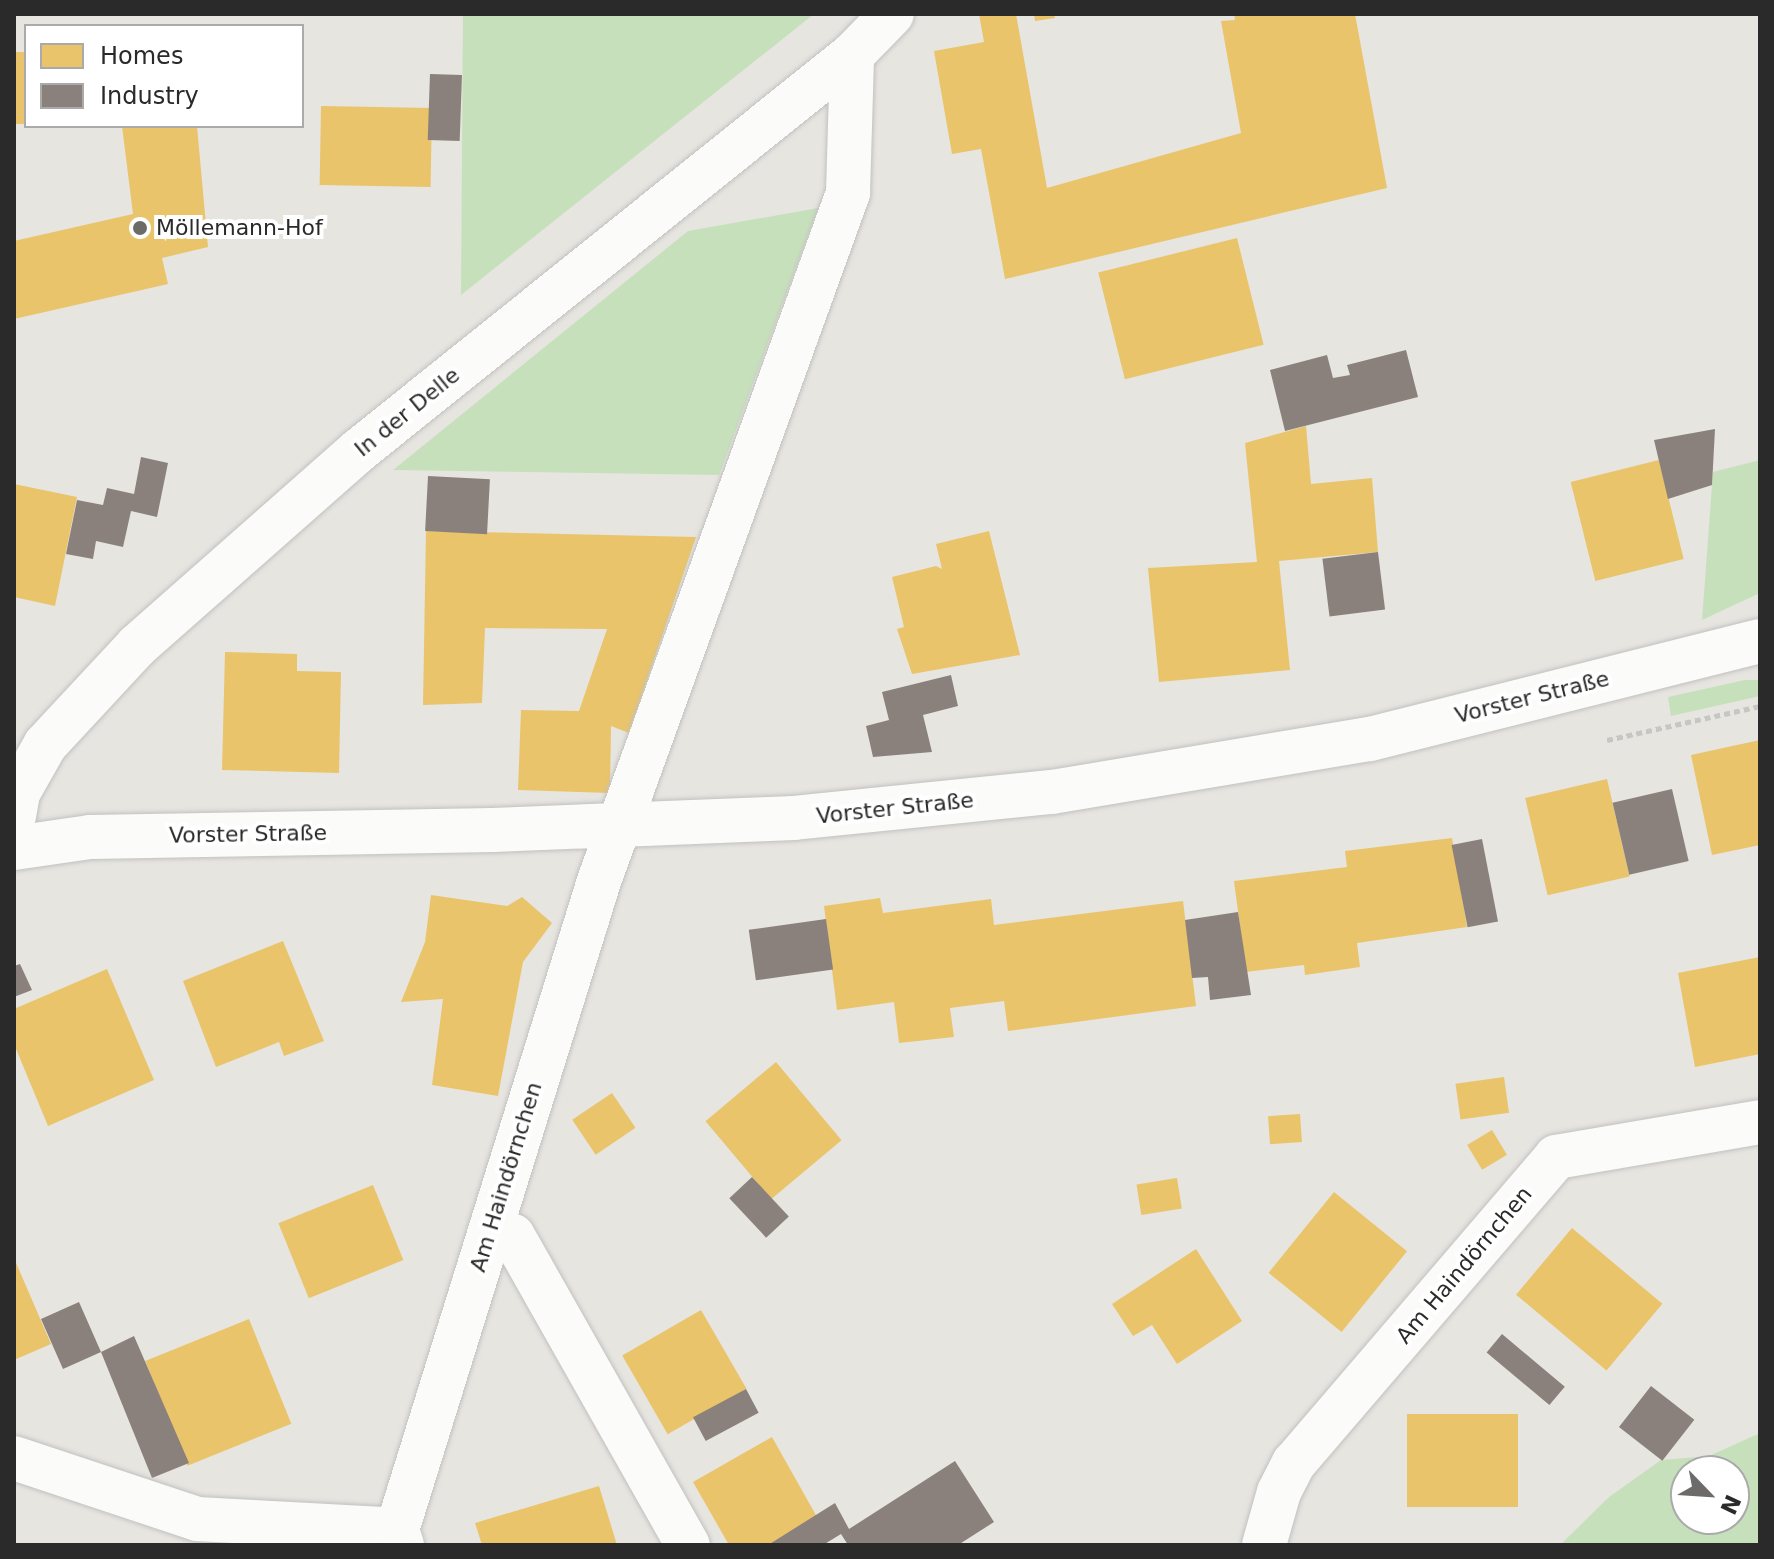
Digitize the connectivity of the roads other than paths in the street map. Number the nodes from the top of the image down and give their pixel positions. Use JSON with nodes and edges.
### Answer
{"nodes":[{"id":1,"x":892,"y":14,"type":"edge"},
{"id":2,"x":852,"y":55,"type":"junction"},
{"id":3,"x":1760,"y":641,"type":"edge"},
{"id":4,"x":14,"y":816,"type":"edge"},
{"id":5,"x":618,"y":825,"type":"junction"},
{"id":6,"x":14,"y":848,"type":"edge"},
{"id":7,"x":1760,"y":1122,"type":"edge"},
{"id":8,"x":491,"y":1228,"type":"junction"},
{"id":9,"x":14,"y":1458,"type":"edge"},
{"id":10,"x":399,"y":1538,"type":"edge"},
{"id":11,"x":688,"y":1545,"type":"edge"},
{"id":12,"x":1264,"y":1545,"type":"edge"}],
"edges":[{"from":1,"to":2,"type":"street","name":"In der Delle"},
{"from":2,"to":4,"type":"street","name":"In der Delle"},
{"from":2,"to":5,"type":"street"},
{"from":3,"to":5,"type":"street","name":"Vorster Straße"},
{"from":5,"to":6,"type":"street","name":"Vorster Straße"},
{"from":5,"to":8,"type":"street","name":"Am Haindörnchen"},
{"from":7,"to":12,"type":"street","name":"Am Haindörnchen"},
{"from":8,"to":10,"type":"street","name":"Am Haindörnchen"},
{"from":8,"to":11,"type":"street"},
{"from":9,"to":10,"type":"street","name":"Am Haindörnchen"}]}
